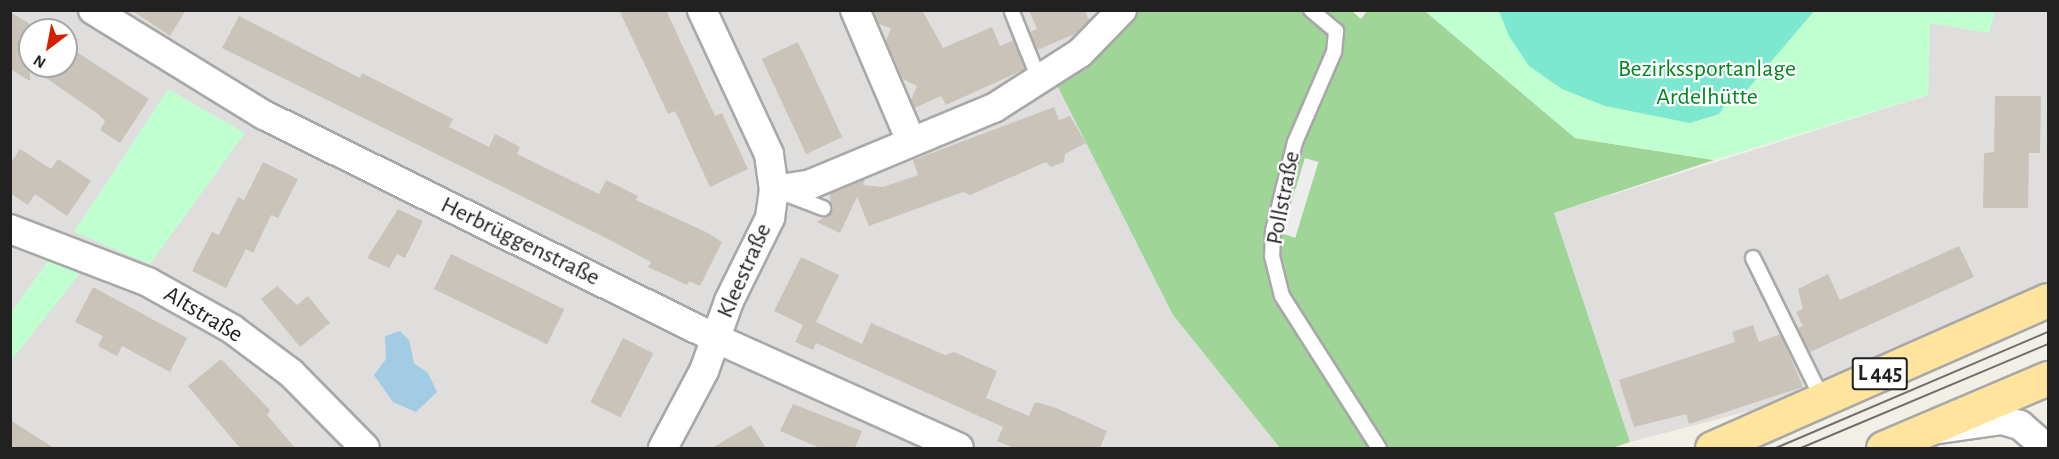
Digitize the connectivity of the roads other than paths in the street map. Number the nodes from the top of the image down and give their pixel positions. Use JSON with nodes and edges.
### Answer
{"nodes":[{"id":1,"x":93,"y":10,"type":"edge"},
{"id":2,"x":702,"y":10,"type":"edge"},
{"id":3,"x":855,"y":10,"type":"edge"},
{"id":4,"x":1122,"y":10,"type":"edge"},
{"id":5,"x":1311,"y":10,"type":"edge"},
{"id":6,"x":1012,"y":12,"type":"dead end"},
{"id":7,"x":1039,"y":79,"type":"junction"},
{"id":8,"x":910,"y":141,"type":"junction"},
{"id":9,"x":774,"y":190,"type":"junction"},
{"id":10,"x":823,"y":208,"type":"dead end"},
{"id":11,"x":10,"y":229,"type":"edge"},
{"id":12,"x":1753,"y":258,"type":"dead end"},
{"id":13,"x":2049,"y":300,"type":"edge"},
{"id":14,"x":717,"y":339,"type":"junction"},
{"id":15,"x":2049,"y":378,"type":"edge"},
{"id":16,"x":1823,"y":400,"type":"junction"},
{"id":17,"x":1928,"y":430,"type":"junction"},
{"id":18,"x":365,"y":448,"type":"edge"},
{"id":19,"x":663,"y":448,"type":"edge"},
{"id":20,"x":958,"y":448,"type":"edge"},
{"id":21,"x":1379,"y":448,"type":"edge"},
{"id":22,"x":1712,"y":448,"type":"edge"},
{"id":23,"x":1883,"y":448,"type":"edge"},
{"id":24,"x":2046,"y":448,"type":"edge"}],
"edges":[{"from":1,"to":14,"type":"street","name":"Herbrüggenstraße"},
{"from":2,"to":9,"type":"street"},
{"from":3,"to":8,"type":"street"},
{"from":4,"to":7,"type":"street","name":"Kleestraße"},
{"from":5,"to":21,"type":"lane","name":"Pollstraße"},
{"from":6,"to":7,"type":"lane"},
{"from":7,"to":8,"type":"street","name":"Kleestraße"},
{"from":8,"to":9,"type":"street","name":"Kleestraße"},
{"from":9,"to":10,"type":"lane"},
{"from":9,"to":14,"type":"street","name":"Kleestraße"},
{"from":11,"to":18,"type":"street","name":"Altstraße"},
{"from":12,"to":16,"type":"lane"},
{"from":13,"to":16,"type":"main road","number":"L 445"},
{"from":14,"to":19,"type":"street","name":"Kleestraße"},
{"from":14,"to":20,"type":"street","name":"Herbrüggenstraße"},
{"from":15,"to":17,"type":"main road"},
{"from":16,"to":22,"type":"main road","number":"L 445"},
{"from":17,"to":23,"type":"main road"},
{"from":17,"to":24,"type":"street"}]}
